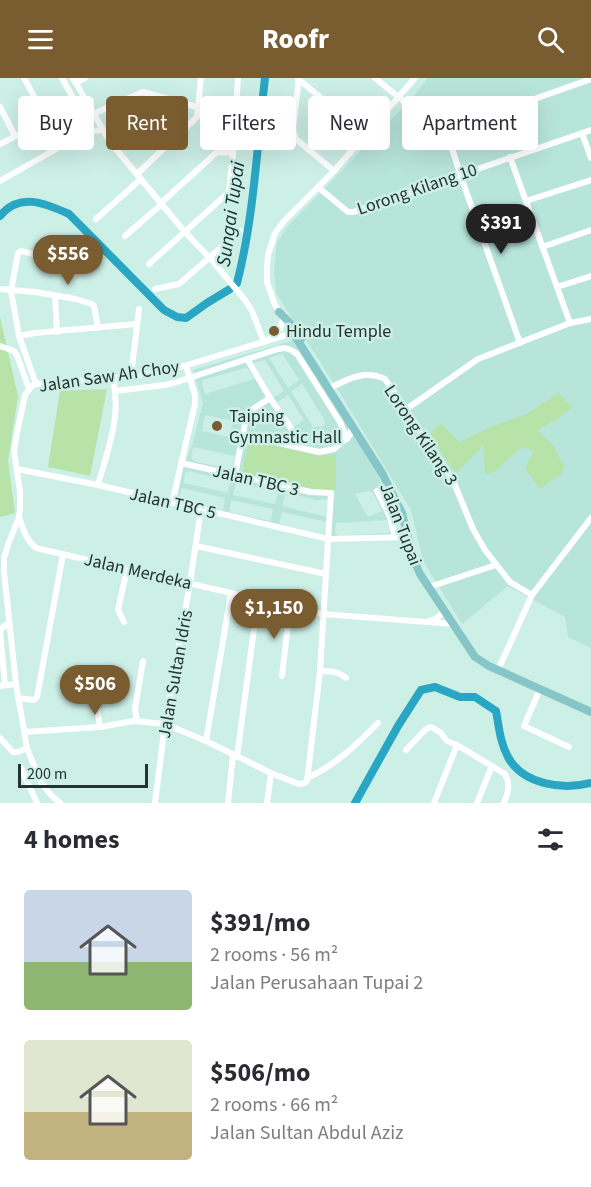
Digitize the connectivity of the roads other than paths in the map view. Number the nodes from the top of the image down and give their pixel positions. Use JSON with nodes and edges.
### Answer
{"nodes":[{"id":1,"x":24,"y":78,"type":"edge"},
{"id":2,"x":63,"y":78,"type":"edge"},
{"id":3,"x":85,"y":78,"type":"edge"},
{"id":4,"x":201,"y":78,"type":"edge"},
{"id":5,"x":238,"y":78,"type":"edge"},
{"id":6,"x":375,"y":78,"type":"edge"},
{"id":7,"x":415,"y":78,"type":"edge"},
{"id":8,"x":298,"y":79,"type":"edge"},
{"id":9,"x":591,"y":79,"type":"edge"},
{"id":10,"x":75,"y":81,"type":"edge"},
{"id":11,"x":34,"y":96,"type":"edge"},
{"id":12,"x":72,"y":96,"type":"edge"},
{"id":13,"x":83,"y":96,"type":"edge"},
{"id":14,"x":134,"y":96,"type":"edge"},
{"id":15,"x":157,"y":96,"type":"edge"},
{"id":16,"x":319,"y":96,"type":"edge"},
{"id":17,"x":398,"y":98,"type":"junction"},
{"id":18,"x":538,"y":98,"type":"edge"},
{"id":19,"x":402,"y":101,"type":"edge"},
{"id":20,"x":188,"y":104,"type":"edge"},
{"id":21,"x":197,"y":107,"type":"junction"},
{"id":22,"x":0,"y":108,"type":"edge"},
{"id":23,"x":94,"y":116,"type":"edge"},
{"id":24,"x":102,"y":130,"type":"junction"},
{"id":25,"x":591,"y":130,"type":"edge"},
{"id":26,"x":94,"y":131,"type":"edge"},
{"id":27,"x":582,"y":133,"type":"junction"},
{"id":28,"x":18,"y":134,"type":"edge"},
{"id":29,"x":15,"y":136,"type":"junction"},
{"id":30,"x":106,"y":136,"type":"edge"},
{"id":31,"x":0,"y":144,"type":"edge"},
{"id":32,"x":55,"y":150,"type":"edge"},
{"id":33,"x":117,"y":150,"type":"edge"},
{"id":34,"x":453,"y":150,"type":"edge"},
{"id":35,"x":233,"y":153,"type":"junction"},
{"id":36,"x":510,"y":157,"type":"junction"},
{"id":37,"x":591,"y":158,"type":"edge"},
{"id":38,"x":334,"y":171,"type":"junction"},
{"id":39,"x":460,"y":174,"type":"junction"},
{"id":40,"x":139,"y":176,"type":"junction"},
{"id":41,"x":591,"y":180,"type":"edge"},
{"id":42,"x":0,"y":181,"type":"edge"},
{"id":43,"x":318,"y":187,"type":"junction"},
{"id":44,"x":526,"y":201,"type":"junction"},
{"id":45,"x":161,"y":204,"type":"junction"},
{"id":46,"x":96,"y":219,"type":"dead end"},
{"id":47,"x":591,"y":230,"type":"edge"},
{"id":48,"x":184,"y":231,"type":"junction"},
{"id":49,"x":240,"y":231,"type":"dead end"},
{"id":50,"x":125,"y":236,"type":"dead end"},
{"id":51,"x":542,"y":247,"type":"junction"},
{"id":52,"x":210,"y":258,"type":"junction"},
{"id":53,"x":149,"y":264,"type":"dead end"},
{"id":54,"x":74,"y":274,"type":"dead end"},
{"id":55,"x":591,"y":276,"type":"edge"},
{"id":56,"x":557,"y":287,"type":"junction"},
{"id":57,"x":0,"y":289,"type":"edge"},
{"id":58,"x":155,"y":289,"type":"dead end"},
{"id":59,"x":11,"y":291,"type":"junction"},
{"id":60,"x":55,"y":296,"type":"junction"},
{"id":61,"x":139,"y":309,"type":"dead end"},
{"id":62,"x":281,"y":316,"type":"junction"},
{"id":63,"x":591,"y":319,"type":"edge"},
{"id":64,"x":570,"y":323,"type":"junction"},
{"id":65,"x":136,"y":324,"type":"junction"},
{"id":66,"x":98,"y":328,"type":"junction"},
{"id":67,"x":57,"y":332,"type":"junction"},
{"id":68,"x":293,"y":333,"type":"junction"},
{"id":69,"x":19,"y":336,"type":"junction"},
{"id":70,"x":266,"y":341,"type":"junction"},
{"id":71,"x":520,"y":343,"type":"junction"},
{"id":72,"x":0,"y":346,"type":"edge"},
{"id":73,"x":247,"y":359,"type":"junction"},
{"id":74,"x":186,"y":366,"type":"junction"},
{"id":75,"x":131,"y":376,"type":"junction"},
{"id":76,"x":112,"y":378,"type":"junction"},
{"id":77,"x":190,"y":378,"type":"junction"},
{"id":78,"x":322,"y":380,"type":"junction"},
{"id":79,"x":36,"y":384,"type":"junction"},
{"id":80,"x":29,"y":389,"type":"junction"},
{"id":81,"x":328,"y":389,"type":"junction"},
{"id":82,"x":115,"y":391,"type":"junction"},
{"id":83,"x":270,"y":398,"type":"junction"},
{"id":84,"x":405,"y":410,"type":"junction"},
{"id":85,"x":352,"y":427,"type":"junction"},
{"id":86,"x":244,"y":435,"type":"junction"},
{"id":87,"x":347,"y":439,"type":"junction"},
{"id":88,"x":362,"y":443,"type":"junction"},
{"id":89,"x":291,"y":445,"type":"junction"},
{"id":90,"x":181,"y":463,"type":"junction"},
{"id":91,"x":17,"y":469,"type":"junction"},
{"id":92,"x":382,"y":473,"type":"junction"},
{"id":93,"x":235,"y":475,"type":"junction"},
{"id":94,"x":98,"y":485,"type":"junction"},
{"id":95,"x":379,"y":490,"type":"junction"},
{"id":96,"x":392,"y":492,"type":"junction"},
{"id":97,"x":172,"y":503,"type":"junction"},
{"id":98,"x":201,"y":509,"type":"junction"},
{"id":99,"x":19,"y":517,"type":"junction"},
{"id":100,"x":591,"y":518,"type":"edge"},
{"id":101,"x":395,"y":537,"type":"junction"},
{"id":102,"x":408,"y":537,"type":"junction"},
{"id":103,"x":329,"y":539,"type":"junction"},
{"id":104,"x":196,"y":546,"type":"junction"},
{"id":105,"x":63,"y":554,"type":"junction"},
{"id":106,"x":496,"y":565,"type":"junction"},
{"id":107,"x":127,"y":569,"type":"junction"},
{"id":108,"x":326,"y":574,"type":"junction"},
{"id":109,"x":190,"y":583,"type":"junction"},
{"id":110,"x":429,"y":587,"type":"junction"},
{"id":111,"x":231,"y":593,"type":"junction"},
{"id":112,"x":532,"y":595,"type":"junction"},
{"id":113,"x":258,"y":599,"type":"junction"},
{"id":114,"x":290,"y":607,"type":"junction"},
{"id":115,"x":444,"y":609,"type":"junction"},
{"id":116,"x":322,"y":614,"type":"junction"},
{"id":117,"x":124,"y":622,"type":"dead end"},
{"id":118,"x":426,"y":622,"type":"junction"},
{"id":119,"x":9,"y":623,"type":"junction"},
{"id":120,"x":453,"y":624,"type":"junction"},
{"id":121,"x":142,"y":661,"type":"dead end"},
{"id":122,"x":498,"y":670,"type":"junction"},
{"id":123,"x":320,"y":671,"type":"junction"},
{"id":124,"x":282,"y":675,"type":"dead end"},
{"id":125,"x":105,"y":678,"type":"dead end"},
{"id":126,"x":346,"y":678,"type":"dead end"},
{"id":127,"x":16,"y":684,"type":"junction"},
{"id":128,"x":3,"y":686,"type":"edge"},
{"id":129,"x":540,"y":689,"type":"junction"},
{"id":130,"x":18,"y":698,"type":"junction"},
{"id":131,"x":591,"y":712,"type":"edge"},
{"id":132,"x":137,"y":721,"type":"junction"},
{"id":133,"x":378,"y":723,"type":"dead end"},
{"id":134,"x":165,"y":724,"type":"junction"},
{"id":135,"x":100,"y":727,"type":"junction"},
{"id":136,"x":24,"y":732,"type":"junction"},
{"id":137,"x":0,"y":738,"type":"edge"},
{"id":138,"x":206,"y":741,"type":"junction"},
{"id":139,"x":458,"y":745,"type":"junction"},
{"id":140,"x":569,"y":747,"type":"dead end"},
{"id":141,"x":27,"y":748,"type":"junction"},
{"id":142,"x":406,"y":750,"type":"dead end"},
{"id":143,"x":235,"y":756,"type":"junction"},
{"id":144,"x":492,"y":766,"type":"junction"},
{"id":145,"x":21,"y":768,"type":"dead end"},
{"id":146,"x":271,"y":773,"type":"junction"},
{"id":147,"x":308,"y":778,"type":"junction"},
{"id":148,"x":57,"y":802,"type":"edge"},
{"id":149,"x":38,"y":803,"type":"edge"},
{"id":150,"x":155,"y":803,"type":"edge"},
{"id":151,"x":228,"y":803,"type":"edge"},
{"id":152,"x":267,"y":803,"type":"edge"},
{"id":153,"x":434,"y":803,"type":"edge"},
{"id":154,"x":477,"y":803,"type":"edge"},
{"id":155,"x":504,"y":803,"type":"edge"}],
"edges":[{"from":1,"to":11,"type":"street"},
{"from":2,"to":12,"type":"street"},
{"from":3,"to":10,"type":"street"},
{"from":4,"to":21,"type":"street"},
{"from":5,"to":35,"type":"street"},
{"from":6,"to":17,"type":"street"},
{"from":7,"to":17,"type":"street","name":"Jalan Tupai"},
{"from":8,"to":16,"type":"street"},
{"from":8,"to":38,"type":"street"},
{"from":9,"to":18,"type":"street"},
{"from":10,"to":13,"type":"street"},
{"from":14,"to":15,"type":"street"},
{"from":17,"to":19,"type":"street"},
{"from":17,"to":38,"type":"street","name":"Jalan Tupai"},
{"from":20,"to":21,"type":"street"},
{"from":21,"to":40,"type":"street"},
{"from":22,"to":29,"type":"street"},
{"from":23,"to":24,"type":"street"},
{"from":24,"to":26,"type":"street"},
{"from":24,"to":30,"type":"street"},
{"from":25,"to":27,"type":"street","name":"Lorong Kilang 10"},
{"from":27,"to":36,"type":"street","name":"Lorong Kilang 10"},
{"from":27,"to":37,"type":"street"},
{"from":28,"to":29,"type":"street"},
{"from":29,"to":31,"type":"street"},
{"from":32,"to":42,"type":"street"},
{"from":33,"to":40,"type":"street"},
{"from":34,"to":39,"type":"street"},
{"from":35,"to":45,"type":"street"},
{"from":35,"to":48,"type":"street"},
{"from":36,"to":39,"type":"street","name":"Lorong Kilang 10"},
{"from":36,"to":44,"type":"street"},
{"from":38,"to":43,"type":"street","name":"Jalan Tupai"},
{"from":39,"to":43,"type":"street","name":"Lorong Kilang 10"},
{"from":39,"to":71,"type":"street"},
{"from":40,"to":45,"type":"street"},
{"from":40,"to":46,"type":"street"},
{"from":41,"to":44,"type":"street"},
{"from":43,"to":62,"type":"street","name":"Jalan Tupai"},
{"from":44,"to":51,"type":"street"},
{"from":45,"to":48,"type":"street"},
{"from":45,"to":50,"type":"street"},
{"from":47,"to":51,"type":"street"},
{"from":48,"to":52,"type":"street"},
{"from":48,"to":53,"type":"street"},
{"from":49,"to":52,"type":"street"},
{"from":51,"to":56,"type":"street"},
{"from":52,"to":58,"type":"street"},
{"from":52,"to":70,"type":"street"},
{"from":54,"to":59,"type":"street"},
{"from":55,"to":56,"type":"street"},
{"from":56,"to":64,"type":"street"},
{"from":57,"to":59,"type":"street"},
{"from":59,"to":60,"type":"street"},
{"from":59,"to":69,"type":"street"},
{"from":60,"to":66,"type":"street"},
{"from":60,"to":67,"type":"street"},
{"from":61,"to":65,"type":"street"},
{"from":62,"to":68,"type":"street","name":"Jalan Tupai"},
{"from":62,"to":70,"type":"street"},
{"from":62,"to":78,"type":"main road"},
{"from":63,"to":64,"type":"street"},
{"from":64,"to":71,"type":"street"},
{"from":65,"to":66,"type":"street"},
{"from":65,"to":75,"type":"street"},
{"from":66,"to":67,"type":"street"},
{"from":67,"to":69,"type":"street"},
{"from":68,"to":70,"type":"street","name":"Jalan Saw Ah Choy"},
{"from":68,"to":78,"type":"main road","name":"Jalan Tupai"},
{"from":69,"to":79,"type":"street"},
{"from":70,"to":74,"type":"street","name":"Jalan Saw Ah Choy"},
{"from":71,"to":84,"type":"street"},
{"from":72,"to":80,"type":"street"},
{"from":73,"to":77,"type":"street"},
{"from":73,"to":83,"type":"street"},
{"from":73,"to":87,"type":"street"},
{"from":74,"to":75,"type":"street","name":"Jalan Saw Ah Choy"},
{"from":74,"to":77,"type":"street"},
{"from":75,"to":76,"type":"street","name":"Jalan Saw Ah Choy"},
{"from":76,"to":79,"type":"street","name":"Jalan Saw Ah Choy"},
{"from":76,"to":82,"type":"street"},
{"from":77,"to":82,"type":"street"},
{"from":77,"to":90,"type":"street"},
{"from":78,"to":81,"type":"main road","name":"Jalan Tupai"},
{"from":79,"to":80,"type":"street","name":"Jalan Saw Ah Choy"},
{"from":80,"to":91,"type":"street","name":"Jalan Saw Ah Choy"},
{"from":81,"to":84,"type":"street","name":"Lorong Kilang 3"},
{"from":81,"to":85,"type":"main road","name":"Jalan Tupai"},
{"from":82,"to":94,"type":"street"},
{"from":83,"to":86,"type":"street"},
{"from":83,"to":89,"type":"street"},
{"from":84,"to":106,"type":"street","name":"Lorong Kilang 3"},
{"from":85,"to":87,"type":"street"},
{"from":85,"to":88,"type":"main road","name":"Jalan Tupai"},
{"from":86,"to":89,"type":"street"},
{"from":86,"to":93,"type":"street"},
{"from":87,"to":88,"type":"street"},
{"from":87,"to":89,"type":"street"},
{"from":88,"to":92,"type":"main road","name":"Jalan Tupai"},
{"from":90,"to":93,"type":"street","name":"Jalan TBC 3"},
{"from":90,"to":97,"type":"street"},
{"from":91,"to":94,"type":"street","name":"Jalan TBC 5"},
{"from":91,"to":99,"type":"street","name":"Jalan Saw Ah Choy"},
{"from":92,"to":95,"type":"street"},
{"from":92,"to":96,"type":"main road","name":"Jalan Tupai"},
{"from":93,"to":103,"type":"street","name":"Jalan TBC 3"},
{"from":94,"to":97,"type":"street","name":"Jalan TBC 5"},
{"from":95,"to":96,"type":"street"},
{"from":95,"to":101,"type":"street"},
{"from":96,"to":102,"type":"main road","name":"Jalan Tupai"},
{"from":97,"to":98,"type":"street","name":"Jalan TBC 5"},
{"from":98,"to":103,"type":"street","name":"Jalan TBC 5"},
{"from":98,"to":104,"type":"street","name":"Jalan Sultan Idris"},
{"from":99,"to":105,"type":"street","name":"Jalan Merdeka"},
{"from":99,"to":119,"type":"street","name":"Jalan Saw Ah Choy"},
{"from":100,"to":112,"type":"street"},
{"from":101,"to":102,"type":"street","name":"Jalan TBC 5"},
{"from":101,"to":103,"type":"street","name":"Jalan TBC 5"},
{"from":102,"to":110,"type":"main road","name":"Jalan Tupai"},
{"from":103,"to":108,"type":"street"},
{"from":104,"to":108,"type":"street"},
{"from":104,"to":109,"type":"street","name":"Jalan Sultan Idris"},
{"from":105,"to":107,"type":"street","name":"Jalan Merdeka"},
{"from":105,"to":130,"type":"street"},
{"from":106,"to":110,"type":"street"},
{"from":106,"to":112,"type":"street","name":"Lorong Kilang 3"},
{"from":107,"to":109,"type":"street","name":"Jalan Merdeka"},
{"from":107,"to":117,"type":"street"},
{"from":108,"to":116,"type":"street"},
{"from":109,"to":111,"type":"street","name":"Jalan Merdeka"},
{"from":109,"to":134,"type":"street","name":"Jalan Sultan Idris"},
{"from":110,"to":115,"type":"main road","name":"Jalan Tupai"},
{"from":111,"to":113,"type":"street","name":"Jalan Merdeka"},
{"from":111,"to":138,"type":"street"},
{"from":112,"to":122,"type":"street"},
{"from":113,"to":114,"type":"street","name":"Jalan Merdeka"},
{"from":113,"to":143,"type":"street"},
{"from":114,"to":116,"type":"street","name":"Jalan Merdeka"},
{"from":114,"to":124,"type":"street"},
{"from":115,"to":118,"type":"street"},
{"from":115,"to":120,"type":"main road","name":"Jalan Tupai"},
{"from":116,"to":118,"type":"street","name":"Jalan Merdeka"},
{"from":116,"to":123,"type":"street"},
{"from":118,"to":120,"type":"street","name":"Jalan Merdeka"},
{"from":119,"to":127,"type":"street","name":"Jalan Saw Ah Choy"},
{"from":119,"to":128,"type":"street"},
{"from":120,"to":122,"type":"main road","name":"Jalan Tupai"},
{"from":121,"to":132,"type":"street"},
{"from":122,"to":129,"type":"main road","name":"Jalan Tupai"},
{"from":123,"to":126,"type":"street"},
{"from":123,"to":147,"type":"street"},
{"from":125,"to":135,"type":"street"},
{"from":127,"to":128,"type":"street"},
{"from":127,"to":130,"type":"street","name":"Jalan Saw Ah Choy"},
{"from":129,"to":131,"type":"main road","name":"Jalan Tupai"},
{"from":129,"to":140,"type":"street"},
{"from":130,"to":136,"type":"street","name":"Jalan Saw Ah Choy"},
{"from":132,"to":134,"type":"street"},
{"from":132,"to":135,"type":"street"},
{"from":133,"to":147,"type":"street"},
{"from":134,"to":138,"type":"street"},
{"from":134,"to":150,"type":"street","name":"Jalan Sultan Idris"},
{"from":135,"to":136,"type":"street"},
{"from":136,"to":141,"type":"street","name":"Jalan Saw Ah Choy"},
{"from":137,"to":141,"type":"street"},
{"from":138,"to":143,"type":"street"},
{"from":139,"to":142,"type":"street"},
{"from":139,"to":144,"type":"street"},
{"from":139,"to":153,"type":"street"},
{"from":141,"to":148,"type":"street","name":"Jalan Saw Ah Choy"},
{"from":143,"to":146,"type":"street"},
{"from":143,"to":151,"type":"street"},
{"from":144,"to":154,"type":"street"},
{"from":144,"to":155,"type":"street"},
{"from":145,"to":149,"type":"street"},
{"from":146,"to":147,"type":"street"},
{"from":146,"to":152,"type":"street"}]}
